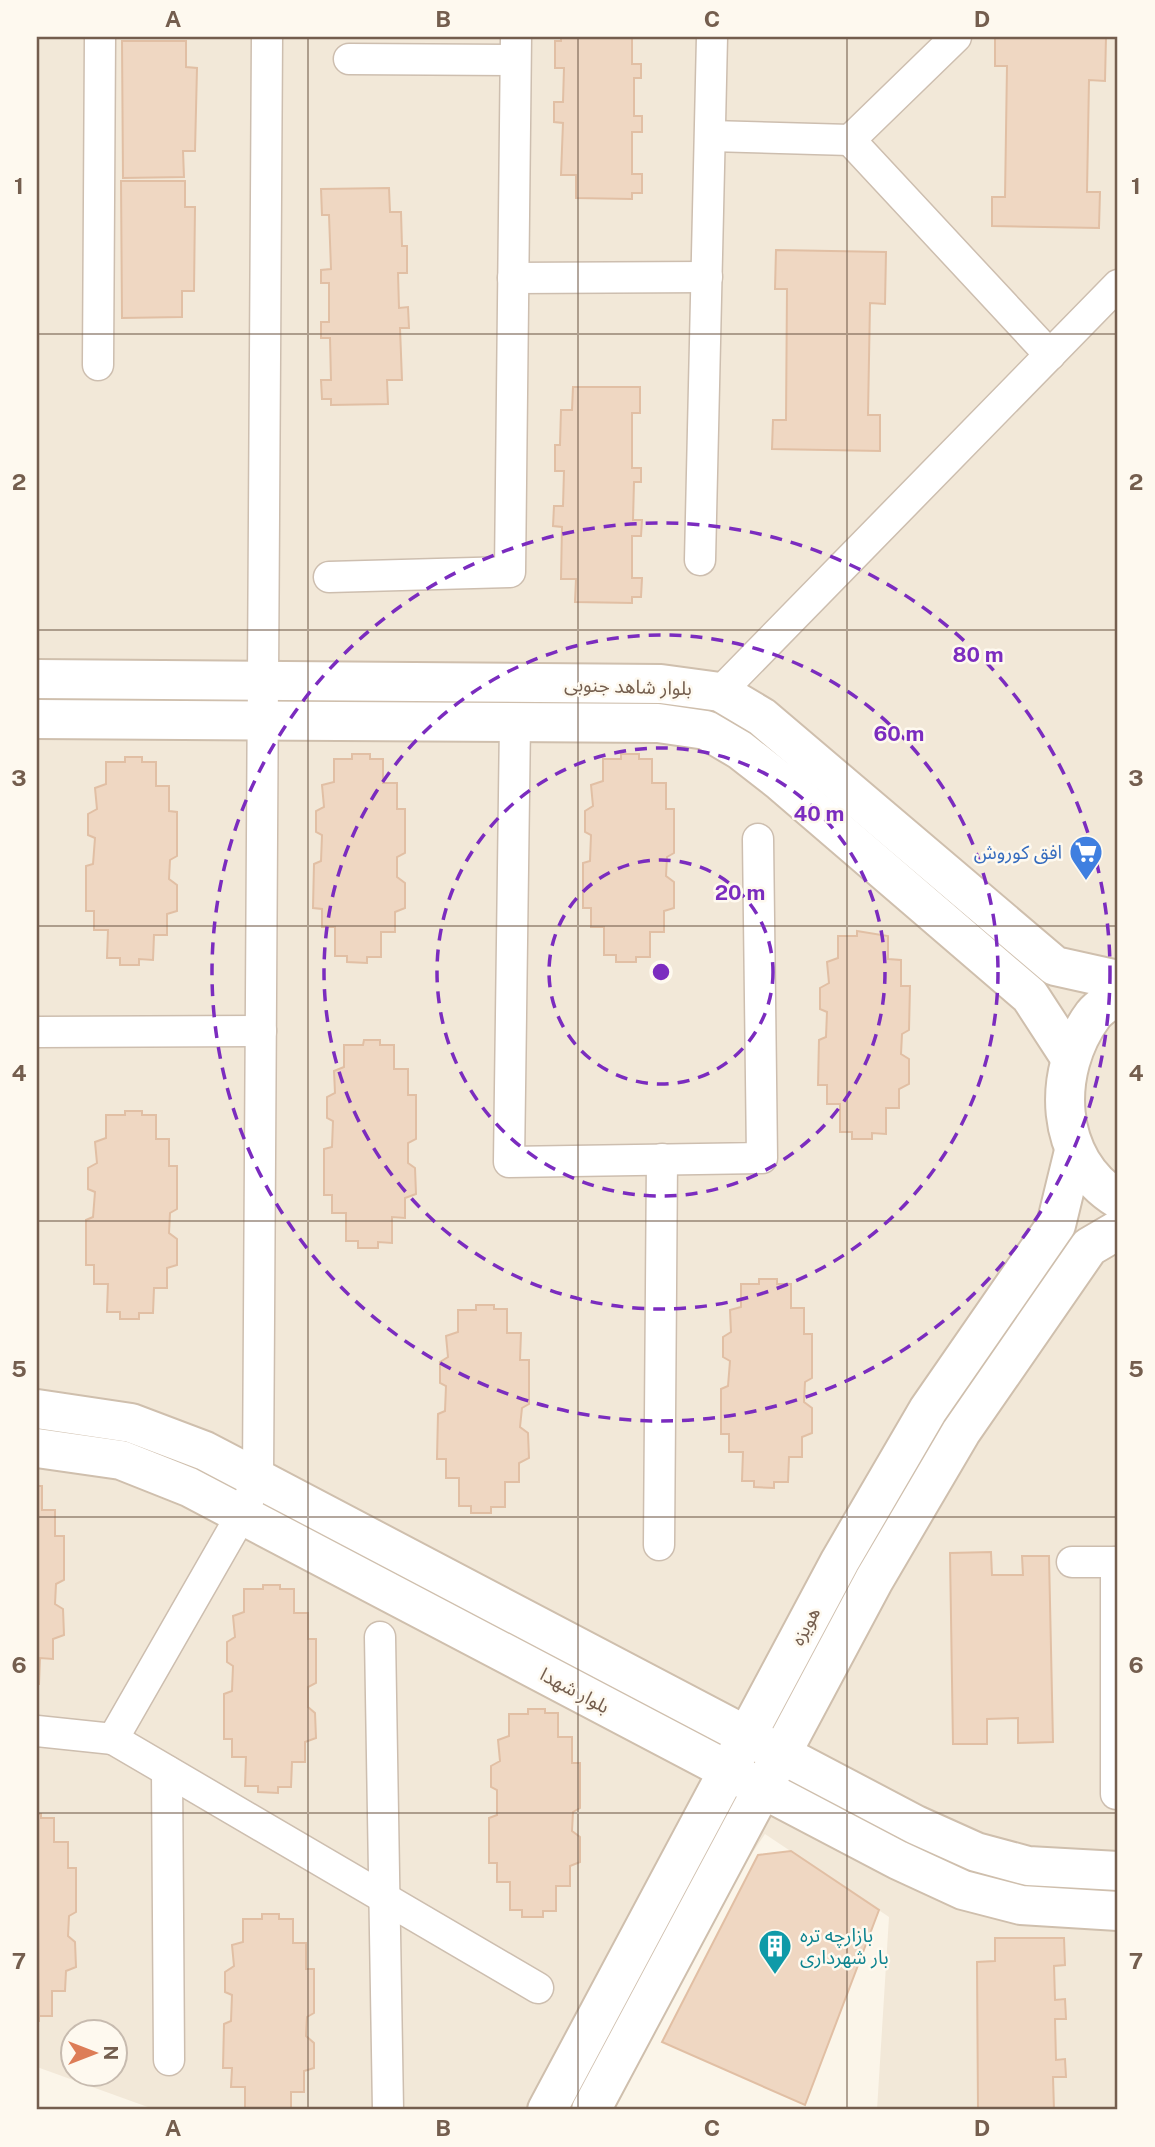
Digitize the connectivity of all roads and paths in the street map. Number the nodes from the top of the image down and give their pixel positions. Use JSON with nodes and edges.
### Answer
{"nodes":[{"id":1,"x":100,"y":37,"type":"edge"},
{"id":2,"x":267,"y":37,"type":"edge"},
{"id":3,"x":712,"y":37,"type":"edge"},
{"id":4,"x":956,"y":37,"type":"edge"},
{"id":5,"x":516,"y":49,"type":"edge"},
{"id":6,"x":349,"y":59,"type":"dead end"},
{"id":7,"x":711,"y":135,"type":"junction"},
{"id":8,"x":850,"y":140,"type":"junction"},
{"id":9,"x":707,"y":277,"type":"junction"},
{"id":10,"x":513,"y":278,"type":"junction"},
{"id":11,"x":1118,"y":285,"type":"edge"},
{"id":12,"x":1050,"y":355,"type":"junction"},
{"id":13,"x":98,"y":365,"type":"dead end"},
{"id":14,"x":700,"y":560,"type":"dead end"},
{"id":15,"x":329,"y":576,"type":"dead end"},
{"id":16,"x":37,"y":680,"type":"edge"},
{"id":17,"x":263,"y":681,"type":"junction"},
{"id":18,"x":720,"y":692,"type":"junction"},
{"id":19,"x":37,"y":719,"type":"edge"},
{"id":20,"x":263,"y":720,"type":"junction"},
{"id":21,"x":515,"y":722,"type":"junction"},
{"id":22,"x":758,"y":839,"type":"dead end"},
{"id":23,"x":1118,"y":981,"type":"edge"},
{"id":24,"x":1118,"y":995,"type":"edge"},
{"id":25,"x":261,"y":1031,"type":"junction"},
{"id":26,"x":37,"y":1032,"type":"edge"},
{"id":27,"x":1069,"y":1056,"type":"junction"},
{"id":28,"x":1074,"y":1151,"type":"junction"},
{"id":29,"x":662,"y":1159,"type":"junction"},
{"id":30,"x":1118,"y":1199,"type":"edge"},
{"id":31,"x":1118,"y":1230,"type":"edge"},
{"id":32,"x":37,"y":1409,"type":"edge"},
{"id":33,"x":37,"y":1448,"type":"edge"},
{"id":34,"x":258,"y":1478,"type":"junction"},
{"id":35,"x":242,"y":1514,"type":"junction"},
{"id":36,"x":659,"y":1545,"type":"dead end"},
{"id":37,"x":1072,"y":1562,"type":"dead end"},
{"id":38,"x":1117,"y":1562,"type":"edge"},
{"id":39,"x":380,"y":1637,"type":"dead end"},
{"id":40,"x":37,"y":1731,"type":"edge"},
{"id":41,"x":746,"y":1735,"type":"junction"},
{"id":42,"x":113,"y":1739,"type":"junction"},
{"id":43,"x":781,"y":1754,"type":"junction"},
{"id":44,"x":167,"y":1770,"type":"junction"},
{"id":45,"x":728,"y":1770,"type":"junction"},
{"id":46,"x":762,"y":1789,"type":"junction"},
{"id":47,"x":1116,"y":1794,"type":"dead end"},
{"id":48,"x":1118,"y":1871,"type":"edge"},
{"id":49,"x":385,"y":1898,"type":"junction"},
{"id":50,"x":1118,"y":1910,"type":"edge"},
{"id":51,"x":538,"y":1988,"type":"dead end"},
{"id":52,"x":169,"y":2060,"type":"dead end"},
{"id":53,"x":388,"y":2110,"type":"edge"},
{"id":54,"x":547,"y":2110,"type":"edge"},
{"id":55,"x":591,"y":2110,"type":"edge"}],
"edges":[{"from":1,"to":13,"type":"street"},
{"from":2,"to":17,"type":"street"},
{"from":3,"to":7,"type":"street"},
{"from":4,"to":8,"type":"street"},
{"from":5,"to":6,"type":"street"},
{"from":5,"to":10,"type":"street"},
{"from":7,"to":8,"type":"street"},
{"from":7,"to":9,"type":"street"},
{"from":8,"to":12,"type":"street"},
{"from":9,"to":10,"type":"street"},
{"from":9,"to":14,"type":"street"},
{"from":10,"to":15,"type":"street"},
{"from":11,"to":12,"type":"street"},
{"from":12,"to":18,"type":"street"},
{"from":16,"to":17,"type":"street","name":"بلوار شاهد جنوبی"},
{"from":17,"to":18,"type":"street","name":"بلوار شاهد جنوبی"},
{"from":17,"to":20,"type":"street"},
{"from":18,"to":23,"type":"street","name":"بلوار شاهد جنوبی"},
{"from":19,"to":20,"type":"street","name":"بلوار شاهد جنوبی"},
{"from":20,"to":21,"type":"street","name":"بلوار شاهد جنوبی"},
{"from":20,"to":25,"type":"street"},
{"from":21,"to":27,"type":"street","name":"بلوار شاهد جنوبی"},
{"from":21,"to":29,"type":"street"},
{"from":22,"to":29,"type":"street"},
{"from":24,"to":27,"type":"street"},
{"from":25,"to":26,"type":"street"},
{"from":25,"to":34,"type":"street"},
{"from":27,"to":28,"type":"street"},
{"from":28,"to":30,"type":"street"},
{"from":28,"to":41,"type":"street","name":"هویزه"},
{"from":29,"to":36,"type":"street"},
{"from":31,"to":43,"type":"street","name":"هویزه"},
{"from":32,"to":34,"type":"street","name":"بلوار شهدا"},
{"from":33,"to":35,"type":"street","name":"بلوار شهدا"},
{"from":34,"to":35,"type":"street"},
{"from":34,"to":41,"type":"street","name":"بلوار شهدا"},
{"from":35,"to":42,"type":"street"},
{"from":35,"to":45,"type":"street","name":"بلوار شهدا"},
{"from":37,"to":38,"type":"street"},
{"from":38,"to":47,"type":"street"},
{"from":39,"to":49,"type":"street"},
{"from":40,"to":42,"type":"street"},
{"from":41,"to":43,"type":"street","name":"بلوار شهدا"},
{"from":41,"to":45,"type":"street","name":"هویزه"},
{"from":42,"to":44,"type":"street"},
{"from":43,"to":46,"type":"street","name":"هویزه"},
{"from":43,"to":48,"type":"street","name":"بلوار شهدا"},
{"from":44,"to":49,"type":"street"},
{"from":44,"to":52,"type":"street"},
{"from":45,"to":46,"type":"street","name":"بلوار شهدا"},
{"from":45,"to":54,"type":"street","name":"هویزه"},
{"from":46,"to":50,"type":"street","name":"بلوار شهدا"},
{"from":46,"to":55,"type":"street","name":"هویزه"},
{"from":49,"to":51,"type":"street"},
{"from":49,"to":53,"type":"street"}]}
